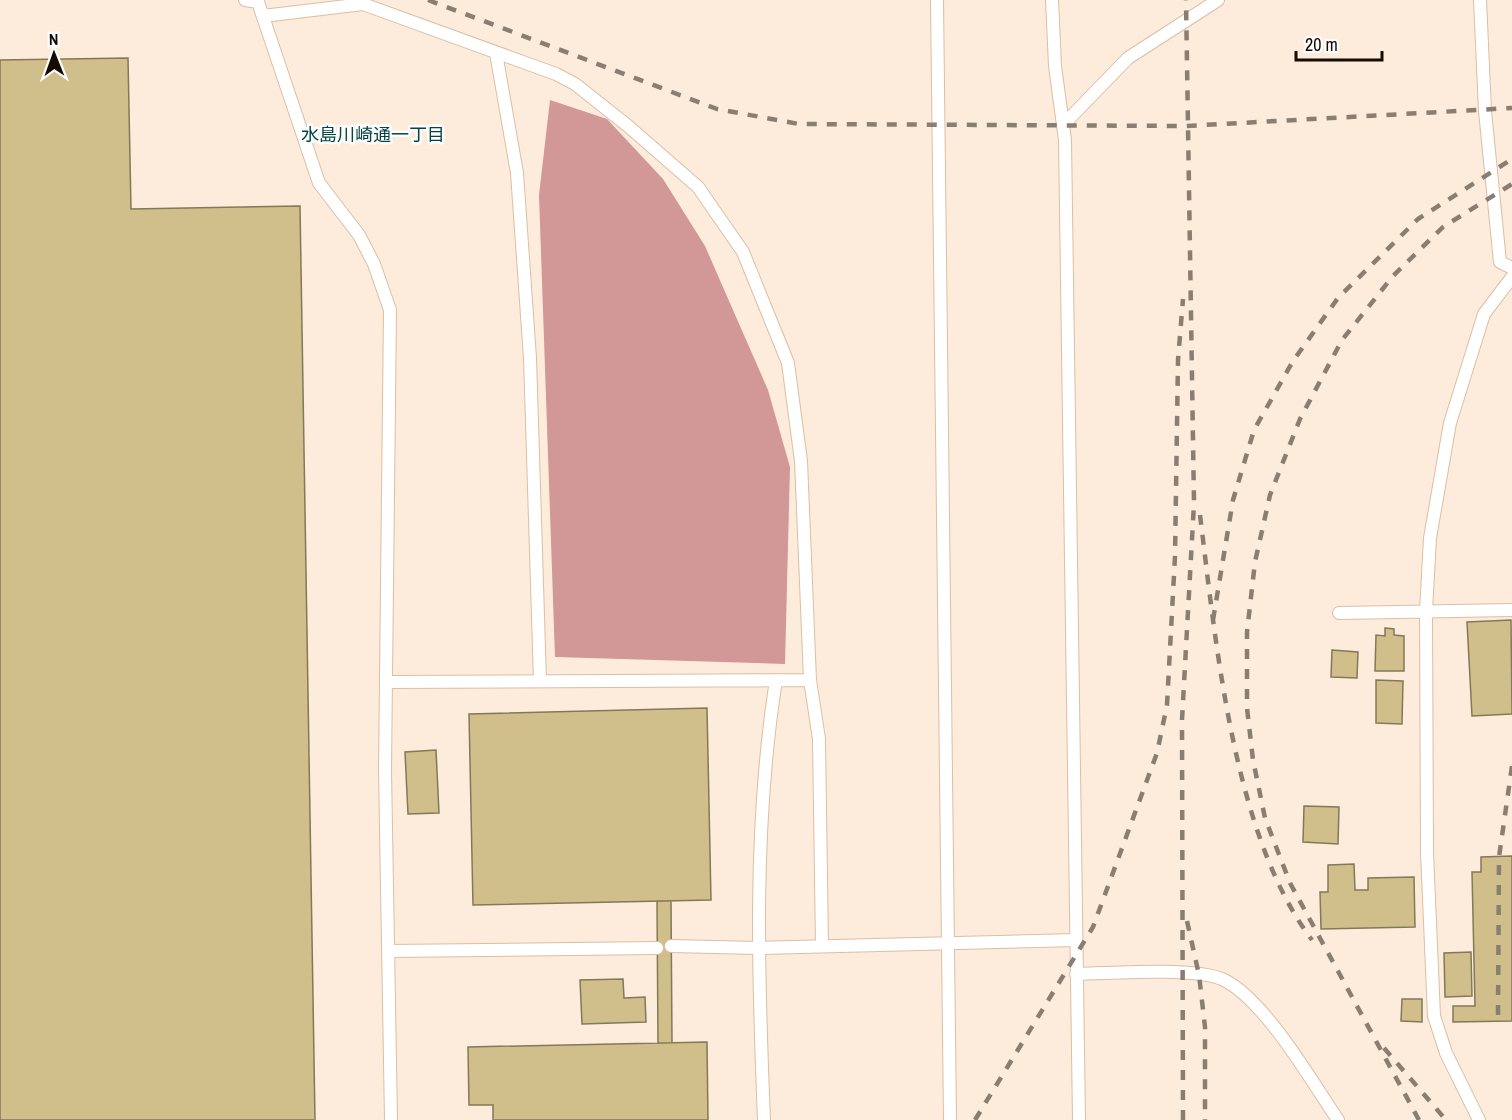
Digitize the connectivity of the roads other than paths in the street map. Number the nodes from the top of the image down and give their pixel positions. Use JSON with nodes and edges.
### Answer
{"nodes":[{"id":1,"x":245,"y":0,"type":"edge"},
{"id":2,"x":937,"y":0,"type":"edge"},
{"id":3,"x":1052,"y":0,"type":"edge"},
{"id":4,"x":1218,"y":0,"type":"edge"},
{"id":5,"x":1480,"y":0,"type":"edge"},
{"id":6,"x":263,"y":16,"type":"junction"},
{"id":7,"x":496,"y":53,"type":"junction"},
{"id":8,"x":1063,"y":125,"type":"junction"},
{"id":9,"x":1512,"y":268,"type":"edge"},
{"id":10,"x":1512,"y":277,"type":"edge"},
{"id":11,"x":1512,"y":610,"type":"edge"},
{"id":12,"x":1426,"y":611,"type":"junction"},
{"id":13,"x":1339,"y":613,"type":"dead end"},
{"id":14,"x":810,"y":680,"type":"junction"},
{"id":15,"x":540,"y":681,"type":"junction"},
{"id":16,"x":776,"y":681,"type":"junction"},
{"id":17,"x":386,"y":682,"type":"junction"},
{"id":18,"x":1076,"y":940,"type":"junction"},
{"id":19,"x":947,"y":944,"type":"junction"},
{"id":20,"x":671,"y":946,"type":"dead end"},
{"id":21,"x":822,"y":946,"type":"junction"},
{"id":22,"x":657,"y":948,"type":"dead end"},
{"id":23,"x":758,"y":948,"type":"junction"},
{"id":24,"x":388,"y":951,"type":"junction"},
{"id":25,"x":1076,"y":974,"type":"junction"},
{"id":26,"x":391,"y":1120,"type":"edge"},
{"id":27,"x":764,"y":1120,"type":"edge"},
{"id":28,"x":950,"y":1120,"type":"edge"},
{"id":29,"x":1079,"y":1120,"type":"edge"},
{"id":30,"x":1338,"y":1120,"type":"edge"},
{"id":31,"x":1479,"y":1120,"type":"edge"}],
"edges":[{"from":1,"to":6,"type":"lane"},
{"from":2,"to":19,"type":"lane"},
{"from":3,"to":8,"type":"lane"},
{"from":4,"to":8,"type":"lane"},
{"from":5,"to":9,"type":"lane"},
{"from":6,"to":7,"type":"lane"},
{"from":6,"to":17,"type":"lane"},
{"from":7,"to":14,"type":"lane"},
{"from":7,"to":15,"type":"lane"},
{"from":8,"to":18,"type":"lane"},
{"from":10,"to":12,"type":"lane"},
{"from":11,"to":12,"type":"lane"},
{"from":12,"to":13,"type":"lane"},
{"from":12,"to":31,"type":"lane"},
{"from":14,"to":16,"type":"lane"},
{"from":14,"to":21,"type":"lane"},
{"from":15,"to":16,"type":"lane"},
{"from":15,"to":17,"type":"lane"},
{"from":16,"to":23,"type":"lane"},
{"from":17,"to":24,"type":"lane"},
{"from":18,"to":19,"type":"lane"},
{"from":18,"to":25,"type":"lane"},
{"from":19,"to":21,"type":"lane"},
{"from":19,"to":28,"type":"lane"},
{"from":20,"to":23,"type":"lane"},
{"from":21,"to":23,"type":"lane"},
{"from":22,"to":24,"type":"lane"},
{"from":23,"to":27,"type":"lane"},
{"from":24,"to":26,"type":"lane"},
{"from":25,"to":29,"type":"lane"},
{"from":25,"to":30,"type":"lane"}]}
